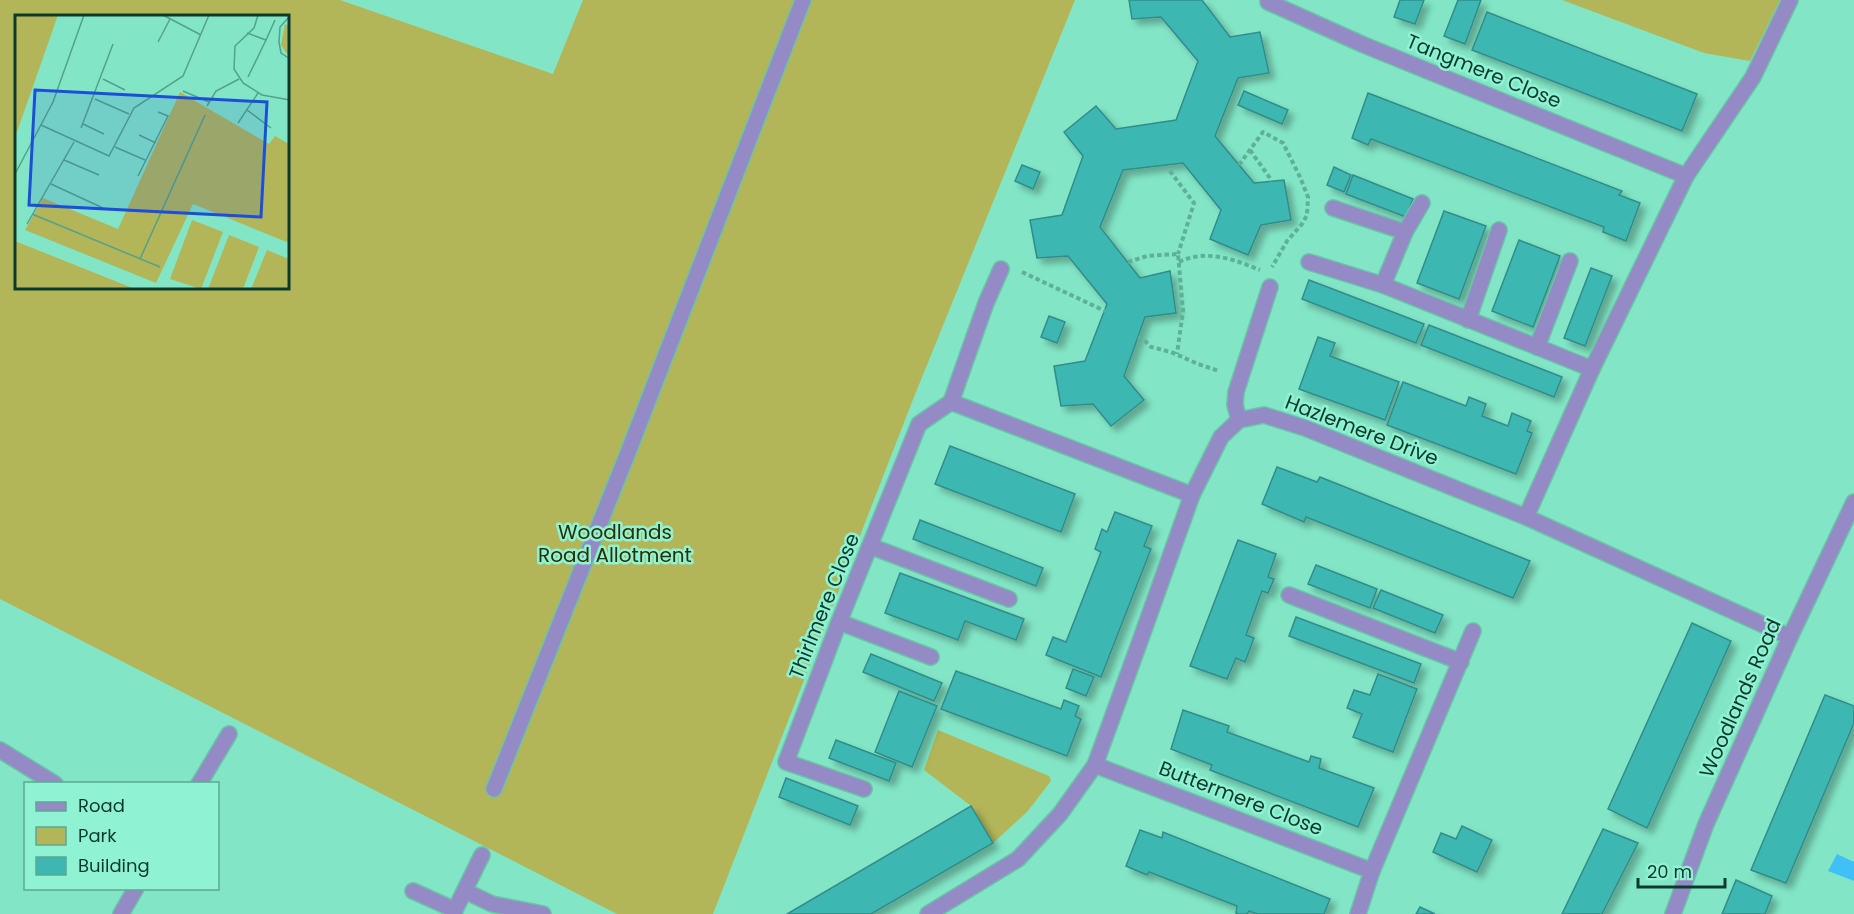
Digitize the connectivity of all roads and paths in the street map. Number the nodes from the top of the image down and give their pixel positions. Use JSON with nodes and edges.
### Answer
{"nodes":[{"id":1,"x":803,"y":0,"type":"edge"},
{"id":2,"x":1790,"y":0,"type":"edge"},
{"id":3,"x":1268,"y":2,"type":"dead end"},
{"id":4,"x":1250,"y":150,"type":"junction"},
{"id":5,"x":1239,"y":165,"type":"dead end"},
{"id":6,"x":1170,"y":171,"type":"dead end"},
{"id":7,"x":1686,"y":177,"type":"junction"},
{"id":8,"x":1272,"y":181,"type":"dead end"},
{"id":9,"x":1422,"y":204,"type":"dead end"},
{"id":10,"x":1333,"y":208,"type":"dead end"},
{"id":11,"x":1499,"y":230,"type":"dead end"},
{"id":12,"x":1405,"y":232,"type":"junction"},
{"id":13,"x":1178,"y":254,"type":"junction"},
{"id":14,"x":1570,"y":261,"type":"dead end"},
{"id":15,"x":1128,"y":262,"type":"dead end"},
{"id":16,"x":1179,"y":262,"type":"junction"},
{"id":17,"x":1309,"y":262,"type":"dead end"},
{"id":18,"x":1001,"y":269,"type":"dead end"},
{"id":19,"x":1019,"y":278,"type":"dead end"},
{"id":20,"x":1383,"y":285,"type":"junction"},
{"id":21,"x":1270,"y":288,"type":"dead end"},
{"id":22,"x":1105,"y":311,"type":"dead end"},
{"id":23,"x":1468,"y":320,"type":"junction"},
{"id":24,"x":1138,"y":337,"type":"dead end"},
{"id":25,"x":1537,"y":347,"type":"junction"},
{"id":26,"x":1177,"y":354,"type":"junction"},
{"id":27,"x":1592,"y":369,"type":"junction"},
{"id":28,"x":1239,"y":378,"type":"junction"},
{"id":29,"x":951,"y":402,"type":"junction"},
{"id":30,"x":1239,"y":420,"type":"junction"},
{"id":31,"x":1192,"y":495,"type":"junction"},
{"id":32,"x":1854,"y":502,"type":"edge"},
{"id":33,"x":1526,"y":517,"type":"junction"},
{"id":34,"x":870,"y":546,"type":"junction"},
{"id":35,"x":1289,"y":595,"type":"dead end"},
{"id":36,"x":1009,"y":598,"type":"dead end"},
{"id":37,"x":839,"y":622,"type":"junction"},
{"id":38,"x":1473,"y":631,"type":"dead end"},
{"id":39,"x":1790,"y":637,"type":"junction"},
{"id":40,"x":931,"y":657,"type":"dead end"},
{"id":41,"x":1461,"y":662,"type":"junction"},
{"id":42,"x":229,"y":734,"type":"dead end"},
{"id":43,"x":0,"y":750,"type":"edge"},
{"id":44,"x":1095,"y":765,"type":"junction"},
{"id":45,"x":49,"y":780,"type":"edge"},
{"id":46,"x":200,"y":782,"type":"edge"},
{"id":47,"x":494,"y":789,"type":"dead end"},
{"id":48,"x":864,"y":789,"type":"dead end"},
{"id":49,"x":482,"y":855,"type":"dead end"},
{"id":50,"x":1372,"y":871,"type":"junction"},
{"id":51,"x":135,"y":890,"type":"edge"},
{"id":52,"x":413,"y":891,"type":"dead end"},
{"id":53,"x":465,"y":891,"type":"junction"},
{"id":54,"x":454,"y":912,"type":"edge"},
{"id":55,"x":121,"y":914,"type":"edge"},
{"id":56,"x":543,"y":914,"type":"edge"},
{"id":57,"x":928,"y":914,"type":"edge"},
{"id":58,"x":1358,"y":914,"type":"edge"},
{"id":59,"x":1673,"y":914,"type":"edge"}],
"edges":[{"from":1,"to":47,"type":"street"},
{"from":2,"to":7,"type":"street"},
{"from":3,"to":7,"type":"street","name":"Tangmere Close"},
{"from":4,"to":5,"type":"path"},
{"from":4,"to":8,"type":"path"},
{"from":4,"to":16,"type":"path"},
{"from":6,"to":13,"type":"path"},
{"from":7,"to":27,"type":"street"},
{"from":9,"to":12,"type":"street"},
{"from":10,"to":12,"type":"street"},
{"from":11,"to":23,"type":"street"},
{"from":12,"to":20,"type":"street"},
{"from":13,"to":15,"type":"path"},
{"from":13,"to":16,"type":"path"},
{"from":14,"to":25,"type":"street"},
{"from":16,"to":26,"type":"path"},
{"from":17,"to":20,"type":"street"},
{"from":18,"to":29,"type":"street"},
{"from":19,"to":22,"type":"path"},
{"from":20,"to":23,"type":"street"},
{"from":21,"to":28,"type":"street"},
{"from":23,"to":25,"type":"street"},
{"from":24,"to":26,"type":"path"},
{"from":25,"to":27,"type":"street"},
{"from":26,"to":28,"type":"path"},
{"from":27,"to":33,"type":"street"},
{"from":28,"to":30,"type":"street"},
{"from":29,"to":31,"type":"street"},
{"from":29,"to":34,"type":"street","name":"Thirlmere Close"},
{"from":30,"to":31,"type":"street"},
{"from":30,"to":33,"type":"street","name":"Hazlemere Drive"},
{"from":31,"to":44,"type":"street"},
{"from":32,"to":39,"type":"street","name":"Woodlands Road"},
{"from":33,"to":39,"type":"street","name":"Hazlemere Drive"},
{"from":34,"to":36,"type":"street"},
{"from":34,"to":37,"type":"street","name":"Thirlmere Close"},
{"from":35,"to":41,"type":"street"},
{"from":37,"to":40,"type":"street"},
{"from":37,"to":48,"type":"street","name":"Thirlmere Close"},
{"from":38,"to":41,"type":"street"},
{"from":39,"to":59,"type":"street","name":"Woodlands Road"},
{"from":41,"to":50,"type":"street"},
{"from":42,"to":46,"type":"street"},
{"from":43,"to":45,"type":"street"},
{"from":44,"to":50,"type":"street","name":"Buttermere Close"},
{"from":44,"to":57,"type":"street"},
{"from":49,"to":53,"type":"street"},
{"from":50,"to":58,"type":"street"},
{"from":51,"to":55,"type":"street"},
{"from":52,"to":54,"type":"street"},
{"from":53,"to":54,"type":"street"},
{"from":53,"to":56,"type":"street"}]}
